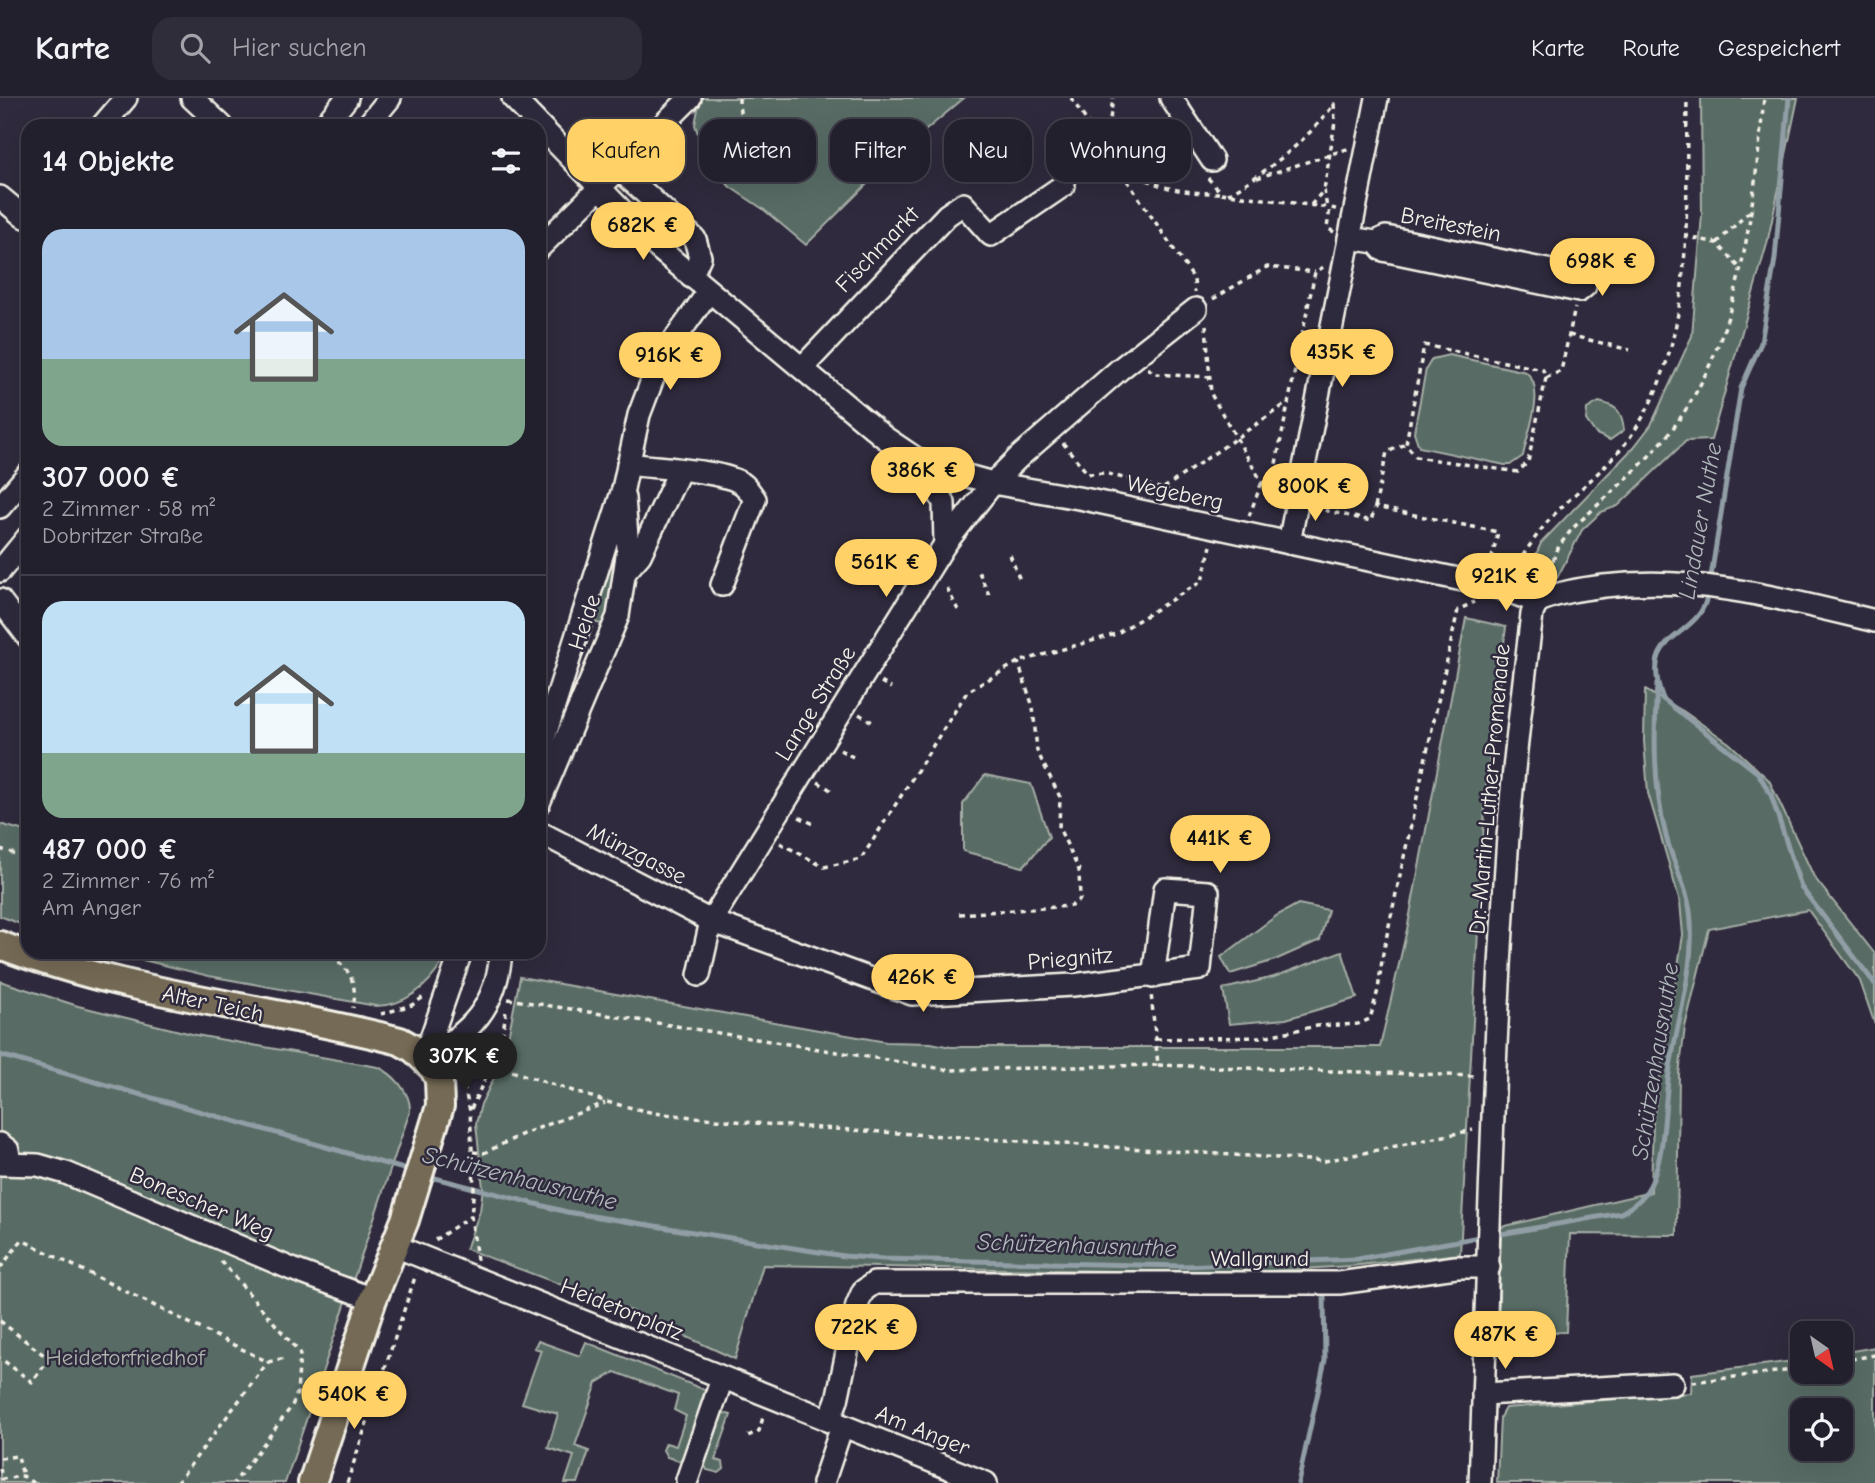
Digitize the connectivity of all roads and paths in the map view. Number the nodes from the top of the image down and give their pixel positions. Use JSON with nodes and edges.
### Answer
{"nodes":[{"id":1,"x":126,"y":98,"type":"edge"},
{"id":2,"x":192,"y":98,"type":"edge"},
{"id":3,"x":347,"y":98,"type":"edge"},
{"id":4,"x":390,"y":98,"type":"edge"},
{"id":5,"x":513,"y":98,"type":"edge"},
{"id":6,"x":690,"y":98,"type":"edge"},
{"id":7,"x":738,"y":98,"type":"edge"},
{"id":8,"x":1071,"y":98,"type":"edge"},
{"id":9,"x":1113,"y":98,"type":"edge"},
{"id":10,"x":1171,"y":98,"type":"edge"},
{"id":11,"x":1336,"y":98,"type":"edge"},
{"id":12,"x":1377,"y":98,"type":"edge"},
{"id":13,"x":1687,"y":98,"type":"edge"},
{"id":14,"x":1764,"y":98,"type":"edge"},
{"id":15,"x":1334,"y":104,"type":"junction"},
{"id":16,"x":108,"y":119,"type":"edge"},
{"id":17,"x":214,"y":119,"type":"edge"},
{"id":18,"x":330,"y":119,"type":"edge"},
{"id":19,"x":373,"y":119,"type":"edge"},
{"id":20,"x":533,"y":119,"type":"edge"},
{"id":21,"x":670,"y":119,"type":"edge"},
{"id":22,"x":741,"y":119,"type":"edge"},
{"id":23,"x":1085,"y":119,"type":"edge"},
{"id":24,"x":1112,"y":119,"type":"edge"},
{"id":25,"x":546,"y":133,"type":"edge"},
{"id":26,"x":1368,"y":142,"type":"junction"},
{"id":27,"x":1207,"y":153,"type":"joint"},
{"id":28,"x":1329,"y":154,"type":"junction"},
{"id":29,"x":1255,"y":179,"type":"junction"},
{"id":30,"x":605,"y":182,"type":"edge"},
{"id":31,"x":633,"y":182,"type":"edge"},
{"id":32,"x":1067,"y":182,"type":"edge"},
{"id":33,"x":1128,"y":182,"type":"edge"},
{"id":34,"x":1149,"y":182,"type":"edge"},
{"id":35,"x":1063,"y":185,"type":"joint"},
{"id":36,"x":598,"y":188,"type":"junction"},
{"id":37,"x":1324,"y":190,"type":"junction"},
{"id":38,"x":1221,"y":193,"type":"junction"},
{"id":39,"x":1228,"y":194,"type":"junction"},
{"id":40,"x":0,"y":197,"type":"edge"},
{"id":41,"x":1311,"y":205,"type":"junction"},
{"id":42,"x":1329,"y":208,"type":"junction"},
{"id":43,"x":1753,"y":208,"type":"junction"},
{"id":44,"x":1355,"y":212,"type":"junction"},
{"id":45,"x":21,"y":214,"type":"edge"},
{"id":46,"x":546,"y":223,"type":"edge"},
{"id":47,"x":1684,"y":236,"type":"junction"},
{"id":48,"x":1340,"y":241,"type":"junction"},
{"id":49,"x":1717,"y":243,"type":"junction"},
{"id":50,"x":1329,"y":254,"type":"dead end"},
{"id":51,"x":1740,"y":268,"type":"junction"},
{"id":52,"x":1315,"y":272,"type":"junction"},
{"id":53,"x":691,"y":276,"type":"junction"},
{"id":54,"x":709,"y":291,"type":"junction"},
{"id":55,"x":1579,"y":291,"type":"joint"},
{"id":56,"x":1196,"y":309,"type":"junction"},
{"id":57,"x":1569,"y":335,"type":"junction"},
{"id":58,"x":1630,"y":350,"type":"dead end"},
{"id":59,"x":1136,"y":356,"type":"junction"},
{"id":60,"x":802,"y":368,"type":"junction"},
{"id":61,"x":1210,"y":377,"type":"junction"},
{"id":62,"x":1546,"y":378,"type":"junction"},
{"id":63,"x":1289,"y":402,"type":"junction"},
{"id":64,"x":1052,"y":426,"type":"junction"},
{"id":65,"x":1236,"y":438,"type":"junction"},
{"id":66,"x":1406,"y":444,"type":"junction"},
{"id":67,"x":628,"y":464,"type":"junction"},
{"id":68,"x":924,"y":464,"type":"junction"},
{"id":69,"x":679,"y":472,"type":"junction"},
{"id":70,"x":21,"y":482,"type":"edge"},
{"id":71,"x":1262,"y":482,"type":"junction"},
{"id":72,"x":993,"y":483,"type":"junction"},
{"id":73,"x":1163,"y":488,"type":"junction"},
{"id":74,"x":623,"y":489,"type":"junction"},
{"id":75,"x":1269,"y":495,"type":"junction"},
{"id":76,"x":1204,"y":505,"type":"dead end"},
{"id":77,"x":1298,"y":505,"type":"junction"},
{"id":78,"x":0,"y":507,"type":"edge"},
{"id":79,"x":1375,"y":507,"type":"junction"},
{"id":80,"x":1239,"y":513,"type":"dead end"},
{"id":81,"x":1216,"y":527,"type":"junction"},
{"id":82,"x":1289,"y":543,"type":"junction"},
{"id":83,"x":945,"y":544,"type":"junction"},
{"id":84,"x":21,"y":546,"type":"edge"},
{"id":85,"x":1010,"y":555,"type":"dead end"},
{"id":86,"x":0,"y":571,"type":"edge"},
{"id":87,"x":979,"y":572,"type":"dead end"},
{"id":88,"x":624,"y":574,"type":"junction"},
{"id":89,"x":1020,"y":580,"type":"dead end"},
{"id":90,"x":1494,"y":581,"type":"junction"},
{"id":91,"x":722,"y":585,"type":"dead end"},
{"id":92,"x":947,"y":588,"type":"dead end"},
{"id":93,"x":989,"y":595,"type":"dead end"},
{"id":94,"x":0,"y":600,"type":"edge"},
{"id":95,"x":1537,"y":602,"type":"junction"},
{"id":96,"x":958,"y":610,"type":"dead end"},
{"id":97,"x":1875,"y":621,"type":"edge"},
{"id":98,"x":21,"y":628,"type":"edge"},
{"id":99,"x":1018,"y":662,"type":"junction"},
{"id":100,"x":881,"y":682,"type":"dead end"},
{"id":101,"x":891,"y":688,"type":"dead end"},
{"id":102,"x":863,"y":717,"type":"dead end"},
{"id":103,"x":872,"y":722,"type":"dead end"},
{"id":104,"x":546,"y":732,"type":"edge"},
{"id":105,"x":844,"y":752,"type":"dead end"},
{"id":106,"x":853,"y":757,"type":"dead end"},
{"id":107,"x":820,"y":784,"type":"dead end"},
{"id":108,"x":546,"y":786,"type":"edge"},
{"id":109,"x":834,"y":792,"type":"dead end"},
{"id":110,"x":802,"y":819,"type":"dead end"},
{"id":111,"x":816,"y":825,"type":"dead end"},
{"id":112,"x":764,"y":834,"type":"junction"},
{"id":113,"x":546,"y":836,"type":"edge"},
{"id":114,"x":0,"y":849,"type":"edge"},
{"id":115,"x":21,"y":856,"type":"edge"},
{"id":116,"x":959,"y":914,"type":"dead end"},
{"id":117,"x":711,"y":921,"type":"junction"},
{"id":118,"x":0,"y":945,"type":"edge"},
{"id":119,"x":21,"y":952,"type":"edge"},
{"id":120,"x":42,"y":959,"type":"edge"},
{"id":121,"x":334,"y":959,"type":"edge"},
{"id":122,"x":459,"y":959,"type":"edge"},
{"id":123,"x":500,"y":959,"type":"edge"},
{"id":124,"x":699,"y":975,"type":"dead end"},
{"id":125,"x":1151,"y":977,"type":"joint"},
{"id":126,"x":430,"y":987,"type":"dead end"},
{"id":127,"x":508,"y":999,"type":"dead end"},
{"id":128,"x":363,"y":1013,"type":"dead end"},
{"id":129,"x":374,"y":1015,"type":"dead end"},
{"id":130,"x":1156,"y":1039,"type":"junction"},
{"id":131,"x":424,"y":1058,"type":"junction"},
{"id":132,"x":1158,"y":1065,"type":"junction"},
{"id":133,"x":1494,"y":1077,"type":"junction"},
{"id":134,"x":607,"y":1102,"type":"junction"},
{"id":135,"x":1493,"y":1125,"type":"junction"},
{"id":136,"x":0,"y":1144,"type":"edge"},
{"id":137,"x":472,"y":1152,"type":"junction"},
{"id":138,"x":5,"y":1164,"type":"edge"},
{"id":139,"x":471,"y":1214,"type":"junction"},
{"id":140,"x":206,"y":1234,"type":"junction"},
{"id":141,"x":395,"y":1246,"type":"junction"},
{"id":142,"x":423,"y":1256,"type":"junction"},
{"id":143,"x":1490,"y":1261,"type":"junction"},
{"id":144,"x":0,"y":1268,"type":"edge"},
{"id":145,"x":487,"y":1282,"type":"junction"},
{"id":146,"x":373,"y":1299,"type":"junction"},
{"id":147,"x":0,"y":1321,"type":"edge"},
{"id":148,"x":1875,"y":1354,"type":"edge"},
{"id":149,"x":0,"y":1358,"type":"edge"},
{"id":150,"x":285,"y":1358,"type":"dead end"},
{"id":151,"x":1853,"y":1359,"type":"edge"},
{"id":152,"x":268,"y":1362,"type":"junction"},
{"id":153,"x":1790,"y":1370,"type":"edge"},
{"id":154,"x":722,"y":1379,"type":"junction"},
{"id":155,"x":1673,"y":1384,"type":"joint"},
{"id":156,"x":1483,"y":1394,"type":"junction"},
{"id":157,"x":766,"y":1412,"type":"dead end"},
{"id":158,"x":835,"y":1423,"type":"junction"},
{"id":159,"x":748,"y":1436,"type":"dead end"},
{"id":160,"x":0,"y":1458,"type":"edge"},
{"id":161,"x":0,"y":1468,"type":"edge"},
{"id":162,"x":23,"y":1476,"type":"junction"},
{"id":163,"x":687,"y":1480,"type":"dead end"},
{"id":164,"x":33,"y":1483,"type":"edge"},
{"id":165,"x":177,"y":1483,"type":"edge"},
{"id":166,"x":234,"y":1483,"type":"edge"},
{"id":167,"x":312,"y":1483,"type":"edge"},
{"id":168,"x":347,"y":1483,"type":"edge"},
{"id":169,"x":823,"y":1483,"type":"edge"},
{"id":170,"x":986,"y":1483,"type":"edge"},
{"id":171,"x":1479,"y":1483,"type":"edge"}],
"edges":[{"from":1,"to":16,"type":"street"},
{"from":2,"to":17,"type":"street"},
{"from":3,"to":18,"type":"street"},
{"from":4,"to":19,"type":"street"},
{"from":5,"to":20,"type":"street","name":"Wegeberg"},
{"from":6,"to":21,"type":"street"},
{"from":7,"to":22,"type":"path"},
{"from":8,"to":23,"type":"path"},
{"from":9,"to":24,"type":"path"},
{"from":10,"to":27,"type":"street"},
{"from":11,"to":15,"type":"path"},
{"from":12,"to":26,"type":"street"},
{"from":13,"to":47,"type":"path"},
{"from":14,"to":43,"type":"path"},
{"from":15,"to":28,"type":"path"},
{"from":15,"to":29,"type":"path"},
{"from":25,"to":36,"type":"street","name":"Wegeberg"},
{"from":26,"to":28,"type":"path"},
{"from":26,"to":44,"type":"street"},
{"from":27,"to":38,"type":"path"},
{"from":28,"to":29,"type":"path"},
{"from":28,"to":37,"type":"path"},
{"from":29,"to":39,"type":"path"},
{"from":30,"to":36,"type":"street"},
{"from":31,"to":53,"type":"street"},
{"from":32,"to":35,"type":"path"},
{"from":33,"to":56,"type":"path"},
{"from":34,"to":38,"type":"path"},
{"from":35,"to":60,"type":"street","name":"Fischmarkt"},
{"from":36,"to":46,"type":"street"},
{"from":36,"to":53,"type":"street","name":"Wegeberg"},
{"from":37,"to":41,"type":"path"},
{"from":37,"to":42,"type":"path"},
{"from":38,"to":39,"type":"path"},
{"from":39,"to":41,"type":"path"},
{"from":40,"to":45,"type":"street"},
{"from":41,"to":42,"type":"path"},
{"from":42,"to":44,"type":"path"},
{"from":42,"to":48,"type":"path"},
{"from":43,"to":49,"type":"path"},
{"from":43,"to":51,"type":"path"},
{"from":44,"to":48,"type":"street"},
{"from":47,"to":49,"type":"path"},
{"from":47,"to":90,"type":"path"},
{"from":48,"to":55,"type":"street","name":"Breitestein"},
{"from":48,"to":77,"type":"street"},
{"from":49,"to":51,"type":"path"},
{"from":50,"to":52,"type":"path"},
{"from":51,"to":95,"type":"path"},
{"from":52,"to":56,"type":"path"},
{"from":52,"to":63,"type":"path"},
{"from":53,"to":54,"type":"street","name":"Wegeberg"},
{"from":54,"to":60,"type":"street","name":"Wegeberg"},
{"from":54,"to":67,"type":"street","name":"Heide"},
{"from":55,"to":57,"type":"path"},
{"from":56,"to":59,"type":"street","name":"Lange Straße"},
{"from":56,"to":61,"type":"path"},
{"from":57,"to":58,"type":"path"},
{"from":57,"to":62,"type":"path"},
{"from":59,"to":61,"type":"path"},
{"from":59,"to":64,"type":"street","name":"Lange Straße"},
{"from":60,"to":68,"type":"street","name":"Wegeberg"},
{"from":61,"to":65,"type":"path"},
{"from":62,"to":66,"type":"path"},
{"from":62,"to":66,"type":"path"},
{"from":63,"to":65,"type":"path"},
{"from":63,"to":75,"type":"path"},
{"from":64,"to":72,"type":"street","name":"Lange Straße"},
{"from":64,"to":73,"type":"path"},
{"from":65,"to":71,"type":"path"},
{"from":65,"to":73,"type":"path"},
{"from":66,"to":79,"type":"path"},
{"from":67,"to":69,"type":"street"},
{"from":67,"to":74,"type":"street","name":"Heide"},
{"from":68,"to":72,"type":"street","name":"Wegeberg"},
{"from":68,"to":83,"type":"street","name":"Wegeberg"},
{"from":69,"to":88,"type":"street"},
{"from":69,"to":91,"type":"street"},
{"from":70,"to":78,"type":"street"},
{"from":71,"to":75,"type":"path"},
{"from":71,"to":80,"type":"path"},
{"from":72,"to":81,"type":"street","name":"Wegeberg"},
{"from":72,"to":83,"type":"street","name":"Lange Straße"},
{"from":73,"to":76,"type":"path"},
{"from":74,"to":88,"type":"street","name":"Heide"},
{"from":74,"to":104,"type":"street","name":"Heide"},
{"from":75,"to":77,"type":"path"},
{"from":77,"to":79,"type":"path"},
{"from":77,"to":82,"type":"street"},
{"from":79,"to":90,"type":"path"},
{"from":81,"to":82,"type":"street","name":"Wegeberg"},
{"from":81,"to":99,"type":"path"},
{"from":82,"to":90,"type":"street","name":"Wegeberg"},
{"from":83,"to":112,"type":"street","name":"Lange Straße"},
{"from":84,"to":86,"type":"street"},
{"from":85,"to":89,"type":"path"},
{"from":87,"to":93,"type":"path"},
{"from":88,"to":108,"type":"street","name":"Heide"},
{"from":90,"to":95,"type":"street","name":"Wegeberg"},
{"from":90,"to":130,"type":"path"},
{"from":92,"to":96,"type":"path"},
{"from":94,"to":98,"type":"street"},
{"from":95,"to":97,"type":"street"},
{"from":95,"to":133,"type":"street","name":"Dr.-Martin-Luther-Promenade"},
{"from":99,"to":112,"type":"path"},
{"from":99,"to":116,"type":"path"},
{"from":100,"to":101,"type":"path"},
{"from":102,"to":103,"type":"path"},
{"from":105,"to":106,"type":"path"},
{"from":107,"to":109,"type":"path"},
{"from":110,"to":111,"type":"path"},
{"from":112,"to":117,"type":"street","name":"Lange Straße"},
{"from":113,"to":117,"type":"street","name":"Münzgasse"},
{"from":114,"to":115,"type":"path"},
{"from":117,"to":124,"type":"street","name":"Lange Straße"},
{"from":117,"to":125,"type":"street","name":"Priegnitz"},
{"from":118,"to":119,"type":"main road","name":"Alter Teich"},
{"from":120,"to":131,"type":"main road","name":"Alter Teich"},
{"from":121,"to":128,"type":"path"},
{"from":122,"to":131,"type":"street"},
{"from":123,"to":131,"type":"street"},
{"from":125,"to":130,"type":"path"},
{"from":126,"to":129,"type":"path"},
{"from":127,"to":132,"type":"path"},
{"from":130,"to":132,"type":"path"},
{"from":131,"to":141,"type":"main road"},
{"from":132,"to":133,"type":"path"},
{"from":133,"to":135,"type":"street","name":"Dr.-Martin-Luther-Promenade"},
{"from":134,"to":135,"type":"path"},
{"from":134,"to":137,"type":"path"},
{"from":134,"to":137,"type":"path"},
{"from":135,"to":143,"type":"street","name":"Dr.-Martin-Luther-Promenade"},
{"from":136,"to":138,"type":"street","name":"Bonescher Weg"},
{"from":137,"to":139,"type":"path"},
{"from":138,"to":140,"type":"street","name":"Bonescher Weg"},
{"from":139,"to":142,"type":"path"},
{"from":139,"to":145,"type":"path"},
{"from":140,"to":146,"type":"street","name":"Bonescher Weg"},
{"from":140,"to":166,"type":"path"},
{"from":141,"to":142,"type":"street","name":"Heidetorplatz"},
{"from":141,"to":146,"type":"main road"},
{"from":142,"to":145,"type":"street","name":"Heidetorplatz"},
{"from":142,"to":168,"type":"path"},
{"from":143,"to":156,"type":"street"},
{"from":143,"to":158,"type":"street","name":"Wallgrund"},
{"from":144,"to":152,"type":"path"},
{"from":145,"to":154,"type":"street","name":"Heidetorplatz"},
{"from":146,"to":167,"type":"main road"},
{"from":147,"to":149,"type":"path"},
{"from":148,"to":151,"type":"path"},
{"from":150,"to":152,"type":"path"},
{"from":152,"to":165,"type":"path"},
{"from":153,"to":155,"type":"path"},
{"from":154,"to":158,"type":"street","name":"Heidetorplatz"},
{"from":154,"to":163,"type":"street"},
{"from":155,"to":156,"type":"street"},
{"from":156,"to":171,"type":"street"},
{"from":157,"to":159,"type":"path"},
{"from":158,"to":169,"type":"street"},
{"from":158,"to":170,"type":"street","name":"Am Anger"},
{"from":160,"to":162,"type":"path"},
{"from":161,"to":162,"type":"path"},
{"from":162,"to":164,"type":"path"}]}
